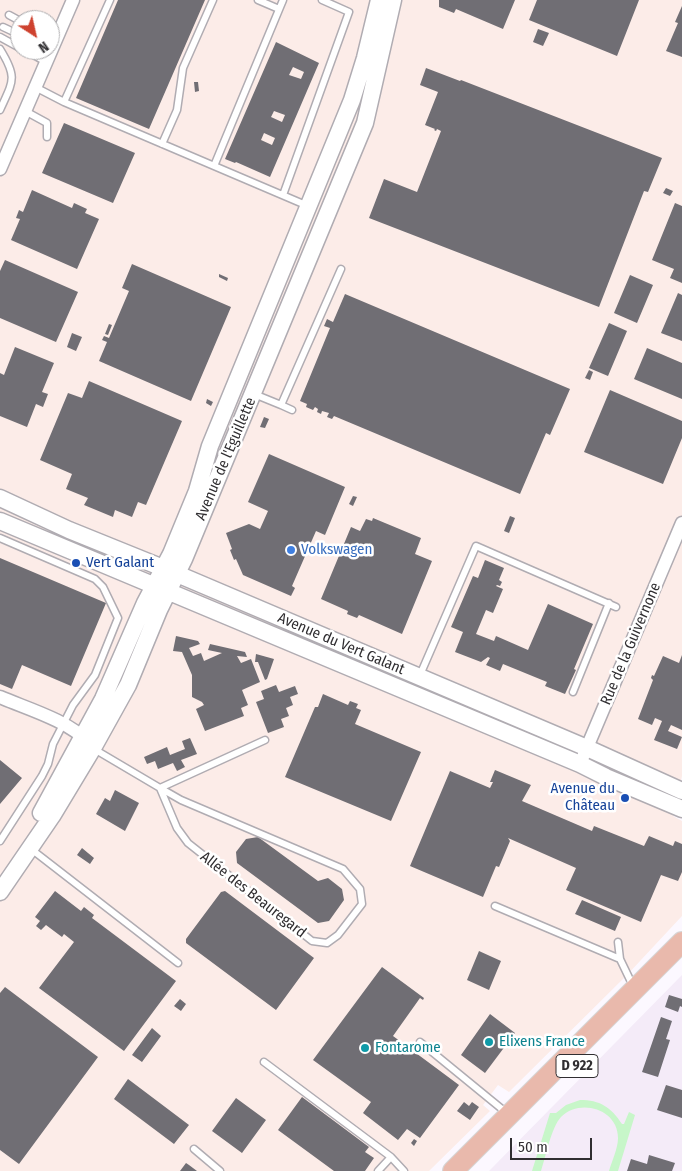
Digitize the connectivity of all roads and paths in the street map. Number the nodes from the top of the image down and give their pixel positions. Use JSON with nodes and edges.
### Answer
{"nodes":[{"id":1,"x":73,"y":0,"type":"edge"},
{"id":2,"x":110,"y":0,"type":"edge"},
{"id":3,"x":213,"y":0,"type":"edge"},
{"id":4,"x":258,"y":0,"type":"edge"},
{"id":5,"x":283,"y":0,"type":"edge"},
{"id":6,"x":322,"y":0,"type":"edge"},
{"id":7,"x":379,"y":0,"type":"edge"},
{"id":8,"x":393,"y":0,"type":"edge"},
{"id":9,"x":279,"y":10,"type":"junction"},
{"id":10,"x":3,"y":27,"type":"dead end"},
{"id":11,"x":60,"y":27,"type":"edge"},
{"id":12,"x":10,"y":31,"type":"edge"},
{"id":13,"x":0,"y":49,"type":"edge"},
{"id":14,"x":45,"y":60,"type":"edge"},
{"id":15,"x":35,"y":87,"type":"junction"},
{"id":16,"x":64,"y":102,"type":"junction"},
{"id":17,"x":0,"y":110,"type":"edge"},
{"id":18,"x":25,"y":111,"type":"junction"},
{"id":19,"x":47,"y":137,"type":"dead end"},
{"id":20,"x":162,"y":144,"type":"junction"},
{"id":21,"x":2,"y":161,"type":"edge"},
{"id":22,"x":214,"y":166,"type":"junction"},
{"id":23,"x":282,"y":195,"type":"junction"},
{"id":24,"x":309,"y":206,"type":"junction"},
{"id":25,"x":341,"y":269,"type":"dead end"},
{"id":26,"x":253,"y":393,"type":"junction"},
{"id":27,"x":281,"y":405,"type":"junction"},
{"id":28,"x":292,"y":410,"type":"dead end"},
{"id":29,"x":0,"y":498,"type":"edge"},
{"id":30,"x":0,"y":521,"type":"edge"},
{"id":31,"x":682,"y":523,"type":"edge"},
{"id":32,"x":0,"y":538,"type":"edge"},
{"id":33,"x":170,"y":571,"type":"junction"},
{"id":34,"x":161,"y":588,"type":"junction"},
{"id":35,"x":609,"y":603,"type":"junction"},
{"id":36,"x":616,"y":607,"type":"dead end"},
{"id":37,"x":419,"y":677,"type":"junction"},
{"id":38,"x":573,"y":692,"type":"dead end"},
{"id":39,"x":0,"y":697,"type":"edge"},
{"id":40,"x":64,"y":724,"type":"junction"},
{"id":41,"x":265,"y":740,"type":"dead end"},
{"id":42,"x":88,"y":742,"type":"junction"},
{"id":43,"x":587,"y":748,"type":"junction"},
{"id":44,"x":580,"y":764,"type":"junction"},
{"id":45,"x":160,"y":788,"type":"junction"},
{"id":46,"x":682,"y":791,"type":"edge"},
{"id":47,"x":682,"y":809,"type":"edge"},
{"id":48,"x":0,"y":841,"type":"edge"},
{"id":49,"x":30,"y":848,"type":"junction"},
{"id":50,"x":0,"y":875,"type":"edge"},
{"id":51,"x":0,"y":892,"type":"edge"},
{"id":52,"x":495,"y":906,"type":"dead end"},
{"id":53,"x":618,"y":942,"type":"dead end"},
{"id":54,"x":682,"y":942,"type":"edge"},
{"id":55,"x":620,"y":959,"type":"junction"},
{"id":56,"x":682,"y":960,"type":"edge"},
{"id":57,"x":178,"y":964,"type":"dead end"},
{"id":58,"x":635,"y":990,"type":"junction"},
{"id":59,"x":420,"y":1042,"type":"dead end"},
{"id":60,"x":264,"y":1062,"type":"dead end"},
{"id":61,"x":509,"y":1115,"type":"junction"},
{"id":62,"x":194,"y":1149,"type":"dead end"},
{"id":63,"x":390,"y":1157,"type":"junction"},
{"id":64,"x":220,"y":1171,"type":"edge"},
{"id":65,"x":378,"y":1171,"type":"edge"},
{"id":66,"x":404,"y":1171,"type":"edge"},
{"id":67,"x":453,"y":1171,"type":"edge"},
{"id":68,"x":472,"y":1171,"type":"edge"}],
"edges":[{"from":1,"to":11,"type":"street"},
{"from":2,"to":16,"type":"lane"},
{"from":3,"to":20,"type":"lane"},
{"from":4,"to":9,"type":"lane"},
{"from":5,"to":9,"type":"lane"},
{"from":6,"to":23,"type":"lane"},
{"from":7,"to":24,"type":"street","name":"Avenue de l'Eguillette"},
{"from":8,"to":26,"type":"street","name":"Avenue de l'Eguillette"},
{"from":9,"to":22,"type":"lane"},
{"from":10,"to":12,"type":"lane"},
{"from":13,"to":17,"type":"lane"},
{"from":14,"to":15,"type":"street"},
{"from":15,"to":16,"type":"lane"},
{"from":15,"to":18,"type":"street"},
{"from":16,"to":20,"type":"lane"},
{"from":18,"to":19,"type":"lane"},
{"from":18,"to":21,"type":"street"},
{"from":20,"to":22,"type":"lane"},
{"from":22,"to":23,"type":"lane"},
{"from":23,"to":24,"type":"lane"},
{"from":24,"to":33,"type":"street","name":"Avenue de l'Eguillette"},
{"from":25,"to":27,"type":"lane"},
{"from":26,"to":27,"type":"lane"},
{"from":26,"to":33,"type":"street","name":"Avenue de l'Eguillette"},
{"from":27,"to":28,"type":"lane"},
{"from":29,"to":33,"type":"street","name":"Avenue du Vert Galant"},
{"from":30,"to":34,"type":"street","name":"Avenue du Vert Galant"},
{"from":31,"to":43,"type":"street","name":"Rue de la Guivernone"},
{"from":32,"to":40,"type":"lane"},
{"from":33,"to":34,"type":"street","name":"Avenue de l'Eguillette"},
{"from":33,"to":37,"type":"street","name":"Avenue du Vert Galant"},
{"from":34,"to":42,"type":"street","name":"Avenue de l'Eguillette"},
{"from":34,"to":44,"type":"street","name":"Avenue du Vert Galant"},
{"from":35,"to":36,"type":"lane"},
{"from":35,"to":37,"type":"lane"},
{"from":35,"to":38,"type":"lane"},
{"from":37,"to":43,"type":"street","name":"Avenue du Vert Galant"},
{"from":39,"to":40,"type":"street"},
{"from":40,"to":42,"type":"street"},
{"from":40,"to":48,"type":"lane"},
{"from":41,"to":45,"type":"lane"},
{"from":42,"to":45,"type":"lane","name":"Allée des Beauregard"},
{"from":42,"to":49,"type":"street","name":"Avenue de l'Eguillette"},
{"from":42,"to":50,"type":"street","name":"Avenue de l'Eguillette"},
{"from":43,"to":44,"type":"street","name":"Rue de la Guivernone"},
{"from":43,"to":46,"type":"street","name":"Avenue du Vert Galant"},
{"from":44,"to":47,"type":"street","name":"Avenue du Vert Galant"},
{"from":45,"to":45,"type":"lane","name":"Allée des Beauregard"},
{"from":49,"to":51,"type":"street","name":"Avenue de l'Eguillette"},
{"from":49,"to":57,"type":"lane"},
{"from":52,"to":55,"type":"lane"},
{"from":53,"to":55,"type":"lane"},
{"from":54,"to":58,"type":"main road","number":"D 922"},
{"from":55,"to":58,"type":"lane"},
{"from":56,"to":68,"type":"main road","number":"D 922"},
{"from":58,"to":61,"type":"main road","number":"D 922"},
{"from":59,"to":61,"type":"lane"},
{"from":60,"to":63,"type":"lane"},
{"from":61,"to":67,"type":"main road","number":"D 922"},
{"from":62,"to":64,"type":"lane"},
{"from":63,"to":65,"type":"lane"},
{"from":63,"to":66,"type":"lane"}]}
